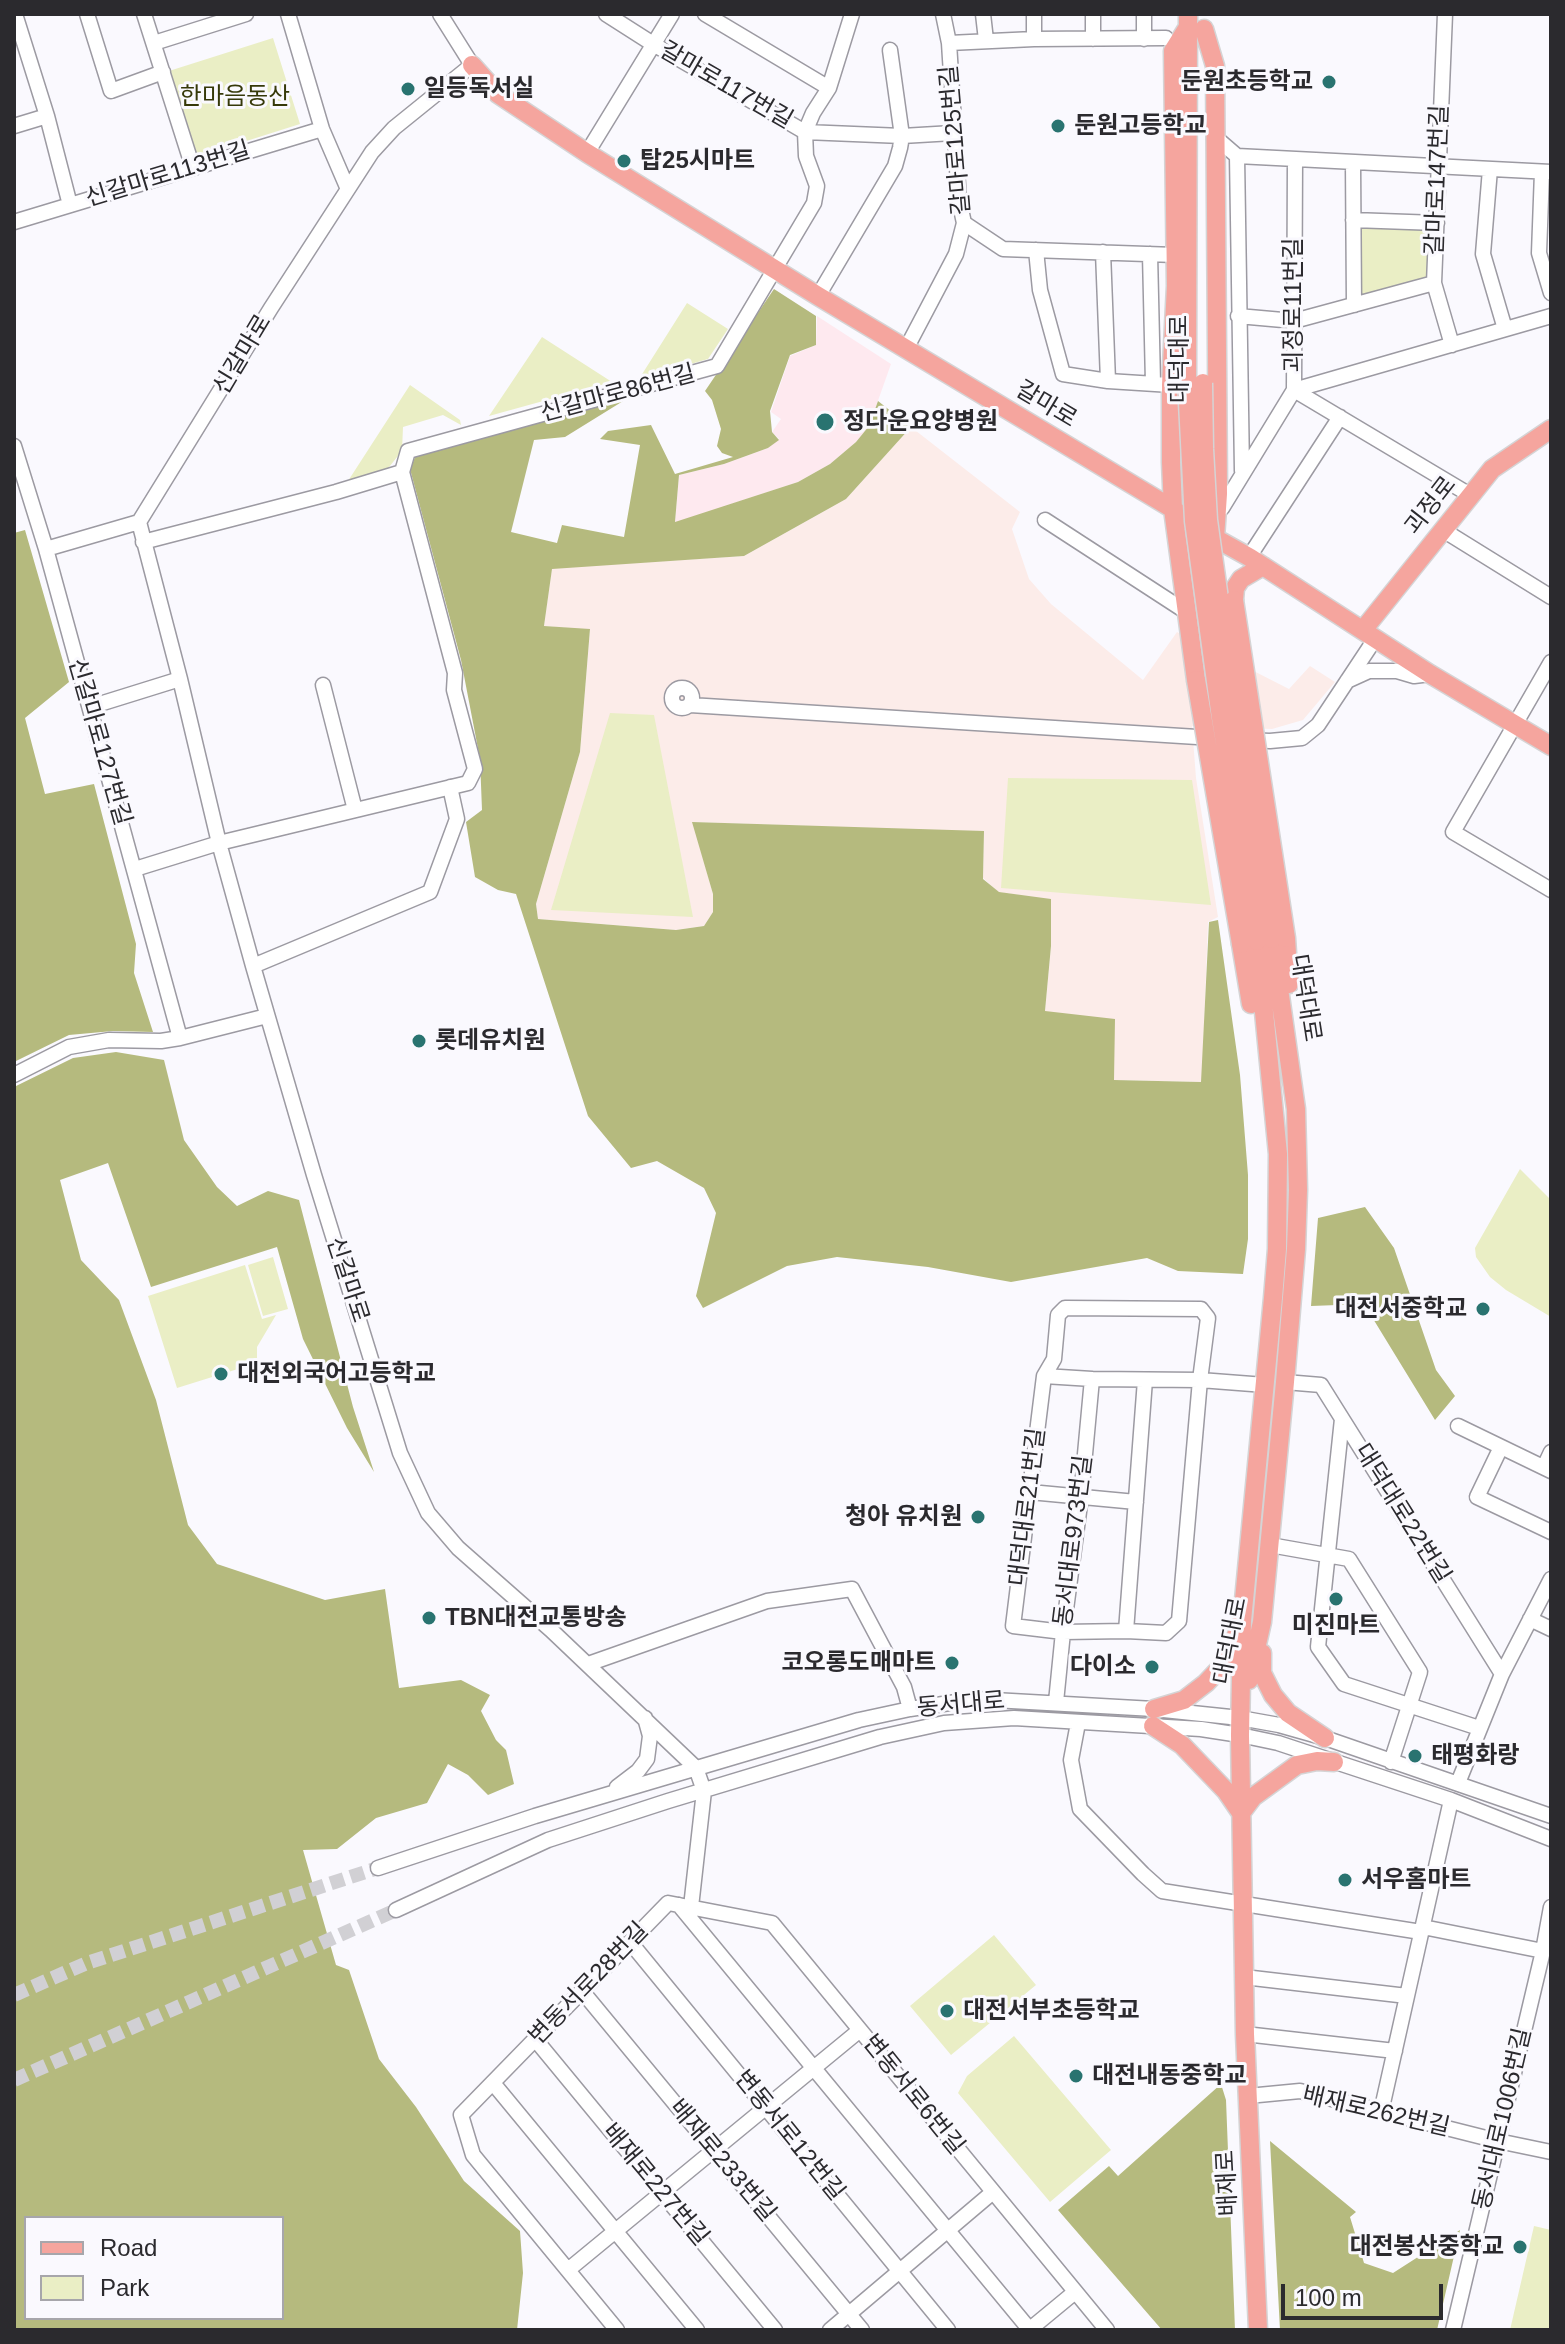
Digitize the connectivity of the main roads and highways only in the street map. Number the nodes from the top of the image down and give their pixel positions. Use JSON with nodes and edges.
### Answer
{"nodes":[{"id":1,"x":1196,"y":21,"type":"edge"},
{"id":2,"x":472,"y":65,"type":"road end"},
{"id":3,"x":1173,"y":124,"type":"junction"},
{"id":4,"x":1188,"y":166,"type":"junction"},
{"id":5,"x":1178,"y":383,"type":"junction"},
{"id":6,"x":1551,"y":429,"type":"edge"},
{"id":7,"x":1173,"y":509,"type":"junction"},
{"id":8,"x":1215,"y":538,"type":"junction"},
{"id":9,"x":1256,"y":562,"type":"junction"},
{"id":10,"x":1369,"y":634,"type":"junction"},
{"id":11,"x":1551,"y":746,"type":"edge"},
{"id":12,"x":1264,"y":940,"type":"junction"},
{"id":13,"x":1242,"y":1621,"type":"junction"},
{"id":14,"x":1262,"y":1622,"type":"junction"},
{"id":15,"x":1240,"y":1726,"type":"junction"},
{"id":16,"x":1325,"y":1738,"type":"road end"},
{"id":17,"x":1334,"y":1762,"type":"road end"},
{"id":18,"x":1241,"y":1813,"type":"junction"},
{"id":19,"x":1258,"y":2330,"type":"edge"}],
"edges":[{"from":1,"to":3,"type":"main road"},
{"from":1,"to":4,"type":"main road","name":"대덕대로"},
{"from":1,"to":5,"type":"main road","name":"대덕대로"},
{"from":1,"to":8,"type":"main road"},
{"from":2,"to":7,"type":"main road","name":"갈마로"},
{"from":3,"to":4,"type":"main road"},
{"from":3,"to":5,"type":"main road"},
{"from":4,"to":5,"type":"main road","name":"대덕대로"},
{"from":5,"to":7,"type":"main road"},
{"from":5,"to":12,"type":"main road","name":"대덕대로","bridge":true},
{"from":6,"to":10,"type":"main road","name":"괴정로"},
{"from":7,"to":8,"type":"main road","name":"갈마로"},
{"from":7,"to":12,"type":"main road","bridge":true},
{"from":8,"to":9,"type":"main road","name":"갈마로"},
{"from":9,"to":10,"type":"main road","name":"갈마로"},
{"from":9,"to":12,"type":"main road","bridge":true},
{"from":10,"to":11,"type":"main road","name":"갈마로"},
{"from":12,"to":13,"type":"main road","name":"대덕대로"},
{"from":12,"to":14,"type":"main road","name":"대덕대로"},
{"from":13,"to":15,"type":"main road","name":"대덕대로"},
{"from":13,"to":18,"type":"main road"},
{"from":14,"to":15,"type":"main road","name":"대덕대로"},
{"from":14,"to":16,"type":"main road"},
{"from":15,"to":18,"type":"main road","name":"배재로"},
{"from":17,"to":18,"type":"main road"},
{"from":18,"to":19,"type":"main road","name":"배재로"}]}
